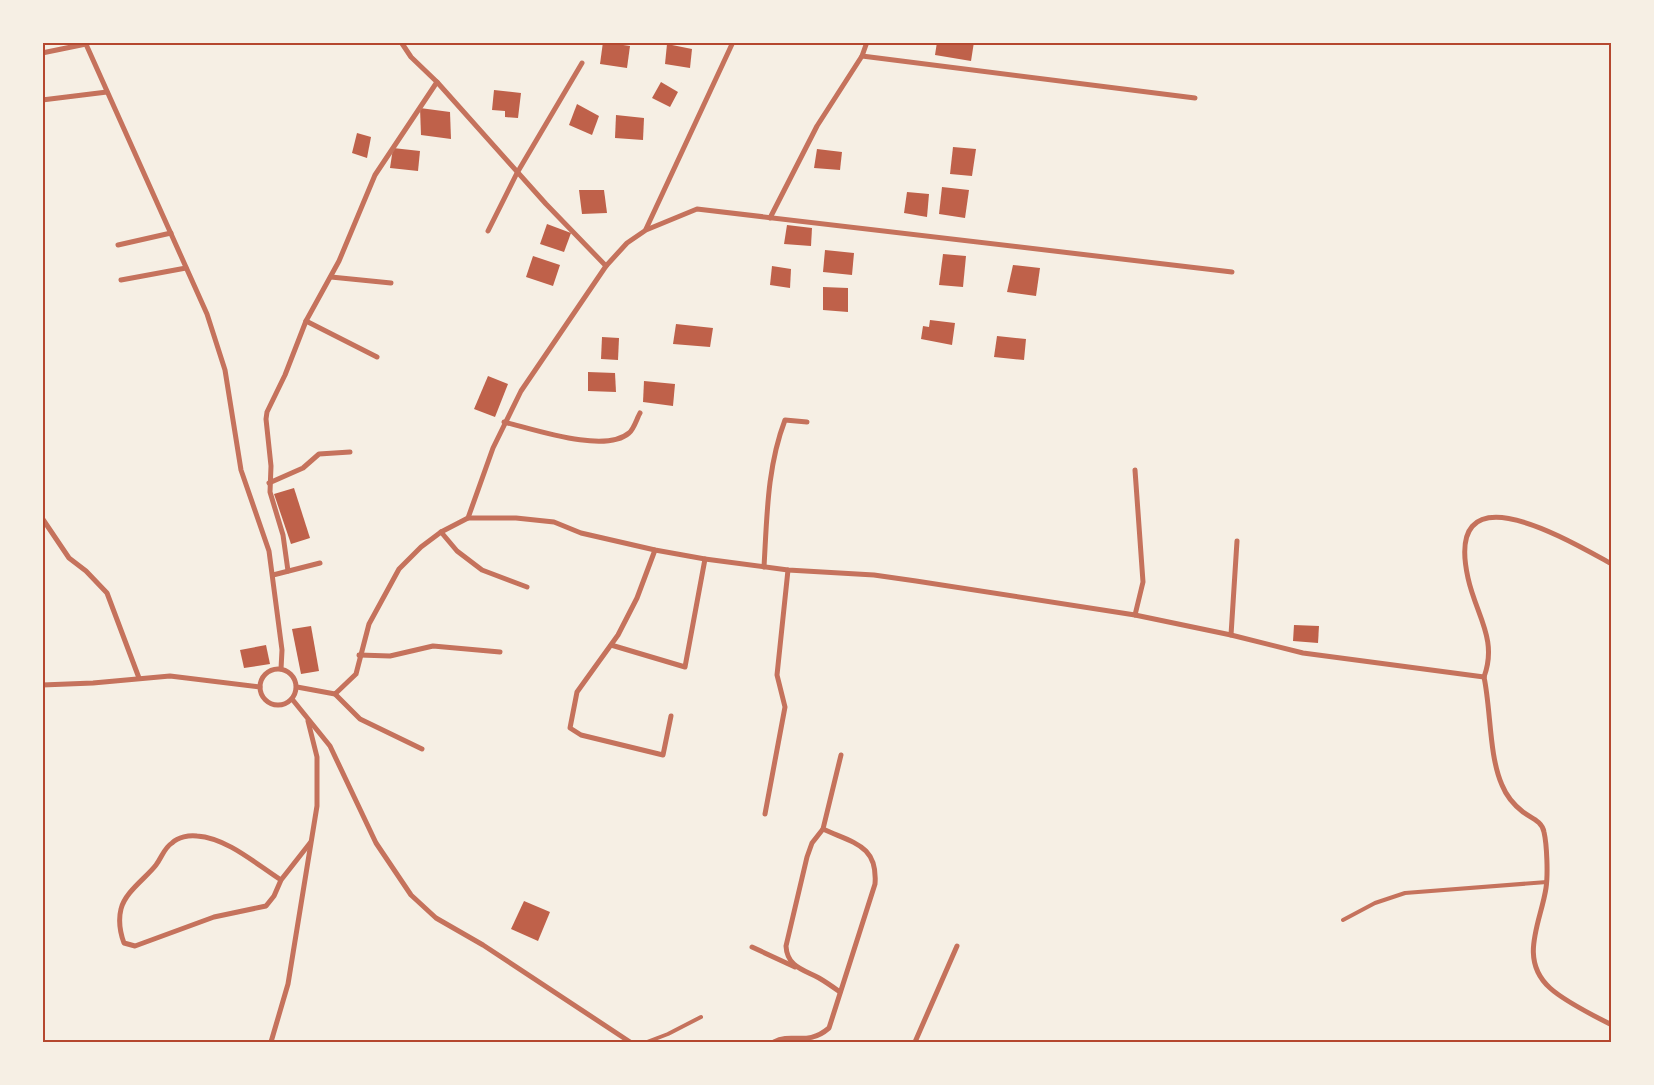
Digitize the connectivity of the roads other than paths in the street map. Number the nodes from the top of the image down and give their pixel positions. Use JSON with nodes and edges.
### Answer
{"nodes":[{"id":1,"x":401,"y":42,"type":"edge"},
{"id":2,"x":733,"y":42,"type":"edge"},
{"id":3,"x":868,"y":42,"type":"edge"},
{"id":4,"x":86,"y":43,"type":"edge"},
{"id":5,"x":42,"y":53,"type":"edge"},
{"id":6,"x":862,"y":56,"type":"junction"},
{"id":7,"x":582,"y":63,"type":"dead end"},
{"id":8,"x":437,"y":82,"type":"junction"},
{"id":9,"x":107,"y":92,"type":"junction"},
{"id":10,"x":1195,"y":98,"type":"dead end"},
{"id":11,"x":42,"y":100,"type":"edge"},
{"id":12,"x":517,"y":173,"type":"junction"},
{"id":13,"x":770,"y":218,"type":"junction"},
{"id":14,"x":646,"y":230,"type":"junction"},
{"id":15,"x":488,"y":231,"type":"dead end"},
{"id":16,"x":171,"y":233,"type":"junction"},
{"id":17,"x":118,"y":245,"type":"dead end"},
{"id":18,"x":606,"y":266,"type":"junction"},
{"id":19,"x":186,"y":268,"type":"junction"},
{"id":20,"x":1232,"y":272,"type":"dead end"},
{"id":21,"x":332,"y":277,"type":"junction"},
{"id":22,"x":120,"y":280,"type":"dead end"},
{"id":23,"x":391,"y":283,"type":"dead end"},
{"id":24,"x":306,"y":321,"type":"junction"},
{"id":25,"x":377,"y":358,"type":"dead end"},
{"id":26,"x":640,"y":413,"type":"dead end"},
{"id":27,"x":504,"y":422,"type":"junction"},
{"id":28,"x":807,"y":422,"type":"dead end"},
{"id":29,"x":350,"y":452,"type":"dead end"},
{"id":30,"x":1135,"y":470,"type":"dead end"},
{"id":31,"x":269,"y":483,"type":"junction"},
{"id":32,"x":42,"y":518,"type":"edge"},
{"id":33,"x":468,"y":518,"type":"junction"},
{"id":34,"x":441,"y":532,"type":"junction"},
{"id":35,"x":1237,"y":541,"type":"dead end"},
{"id":36,"x":655,"y":550,"type":"junction"},
{"id":37,"x":705,"y":559,"type":"junction"},
{"id":38,"x":320,"y":563,"type":"dead end"},
{"id":39,"x":1612,"y":564,"type":"edge"},
{"id":40,"x":764,"y":566,"type":"junction"},
{"id":41,"x":788,"y":570,"type":"junction"},
{"id":42,"x":288,"y":572,"type":"junction"},
{"id":43,"x":273,"y":575,"type":"junction"},
{"id":44,"x":527,"y":587,"type":"dead end"},
{"id":45,"x":1135,"y":615,"type":"junction"},
{"id":46,"x":1231,"y":635,"type":"junction"},
{"id":47,"x":611,"y":645,"type":"junction"},
{"id":48,"x":500,"y":652,"type":"dead end"},
{"id":49,"x":359,"y":655,"type":"junction"},
{"id":50,"x":281,"y":669,"type":"junction"},
{"id":51,"x":1484,"y":677,"type":"junction"},
{"id":52,"x":139,"y":678,"type":"junction"},
{"id":53,"x":42,"y":685,"type":"edge"},
{"id":54,"x":260,"y":687,"type":"junction"},
{"id":55,"x":297,"y":687,"type":"junction"},
{"id":56,"x":335,"y":694,"type":"junction"},
{"id":57,"x":292,"y":699,"type":"junction"},
{"id":58,"x":672,"y":716,"type":"dead end"},
{"id":59,"x":308,"y":719,"type":"junction"},
{"id":60,"x":422,"y":749,"type":"dead end"},
{"id":61,"x":841,"y":755,"type":"dead end"},
{"id":62,"x":765,"y":814,"type":"dead end"},
{"id":63,"x":823,"y":829,"type":"junction"},
{"id":64,"x":310,"y":843,"type":"junction"},
{"id":65,"x":281,"y":880,"type":"junction"},
{"id":66,"x":1547,"y":882,"type":"junction"},
{"id":67,"x":1343,"y":920,"type":"dead end"},
{"id":68,"x":957,"y":946,"type":"dead end"},
{"id":69,"x":752,"y":948,"type":"dead end"},
{"id":70,"x":795,"y":968,"type":"junction"},
{"id":71,"x":840,"y":992,"type":"junction"},
{"id":72,"x":701,"y":1017,"type":"dead end"},
{"id":73,"x":1612,"y":1025,"type":"edge"},
{"id":74,"x":272,"y":1042,"type":"edge"},
{"id":75,"x":630,"y":1042,"type":"edge"},
{"id":76,"x":647,"y":1042,"type":"edge"},
{"id":77,"x":774,"y":1042,"type":"edge"},
{"id":78,"x":915,"y":1042,"type":"edge"}],
"edges":[{"from":1,"to":8,"type":"street"},
{"from":2,"to":14,"type":"street"},
{"from":3,"to":6,"type":"street"},
{"from":4,"to":5,"type":"street"},
{"from":4,"to":9,"type":"street"},
{"from":6,"to":10,"type":"street"},
{"from":6,"to":13,"type":"street"},
{"from":7,"to":12,"type":"street"},
{"from":8,"to":12,"type":"street"},
{"from":8,"to":21,"type":"street"},
{"from":9,"to":11,"type":"street"},
{"from":9,"to":16,"type":"street"},
{"from":12,"to":15,"type":"street"},
{"from":12,"to":18,"type":"street"},
{"from":13,"to":14,"type":"street"},
{"from":13,"to":20,"type":"street"},
{"from":14,"to":18,"type":"street"},
{"from":16,"to":17,"type":"street"},
{"from":16,"to":19,"type":"street"},
{"from":18,"to":27,"type":"street"},
{"from":19,"to":22,"type":"street"},
{"from":19,"to":43,"type":"street"},
{"from":21,"to":23,"type":"street"},
{"from":21,"to":24,"type":"street"},
{"from":24,"to":25,"type":"street"},
{"from":24,"to":31,"type":"street"},
{"from":26,"to":27,"type":"street"},
{"from":27,"to":33,"type":"street"},
{"from":28,"to":40,"type":"street"},
{"from":29,"to":31,"type":"street"},
{"from":30,"to":45,"type":"street"},
{"from":31,"to":42,"type":"street"},
{"from":32,"to":52,"type":"street"},
{"from":33,"to":34,"type":"street"},
{"from":33,"to":36,"type":"street"},
{"from":34,"to":44,"type":"street"},
{"from":34,"to":49,"type":"street"},
{"from":35,"to":46,"type":"street"},
{"from":36,"to":37,"type":"street"},
{"from":36,"to":47,"type":"street"},
{"from":37,"to":40,"type":"street"},
{"from":37,"to":47,"type":"street"},
{"from":38,"to":42,"type":"street"},
{"from":39,"to":51,"type":"street"},
{"from":40,"to":41,"type":"street"},
{"from":41,"to":45,"type":"street"},
{"from":41,"to":62,"type":"street"},
{"from":42,"to":43,"type":"street"},
{"from":43,"to":50,"type":"street"},
{"from":45,"to":46,"type":"street"},
{"from":46,"to":51,"type":"street"},
{"from":47,"to":58,"type":"street"},
{"from":48,"to":49,"type":"street"},
{"from":49,"to":56,"type":"street"},
{"from":50,"to":54,"type":"street"},
{"from":50,"to":55,"type":"street"},
{"from":51,"to":66,"type":"street"},
{"from":52,"to":53,"type":"street"},
{"from":52,"to":54,"type":"street"},
{"from":54,"to":57,"type":"street"},
{"from":55,"to":56,"type":"street"},
{"from":55,"to":57,"type":"street"},
{"from":56,"to":60,"type":"street"},
{"from":57,"to":59,"type":"street"},
{"from":59,"to":64,"type":"street"},
{"from":59,"to":75,"type":"street"},
{"from":61,"to":63,"type":"street"},
{"from":63,"to":70,"type":"street"},
{"from":63,"to":71,"type":"street"},
{"from":64,"to":65,"type":"street"},
{"from":64,"to":74,"type":"street"},
{"from":65,"to":65,"type":"street"},
{"from":66,"to":67,"type":"lane"},
{"from":66,"to":73,"type":"street"},
{"from":68,"to":78,"type":"street"},
{"from":69,"to":70,"type":"street"},
{"from":70,"to":71,"type":"street"},
{"from":71,"to":77,"type":"street"},
{"from":72,"to":76,"type":"lane"}]}
